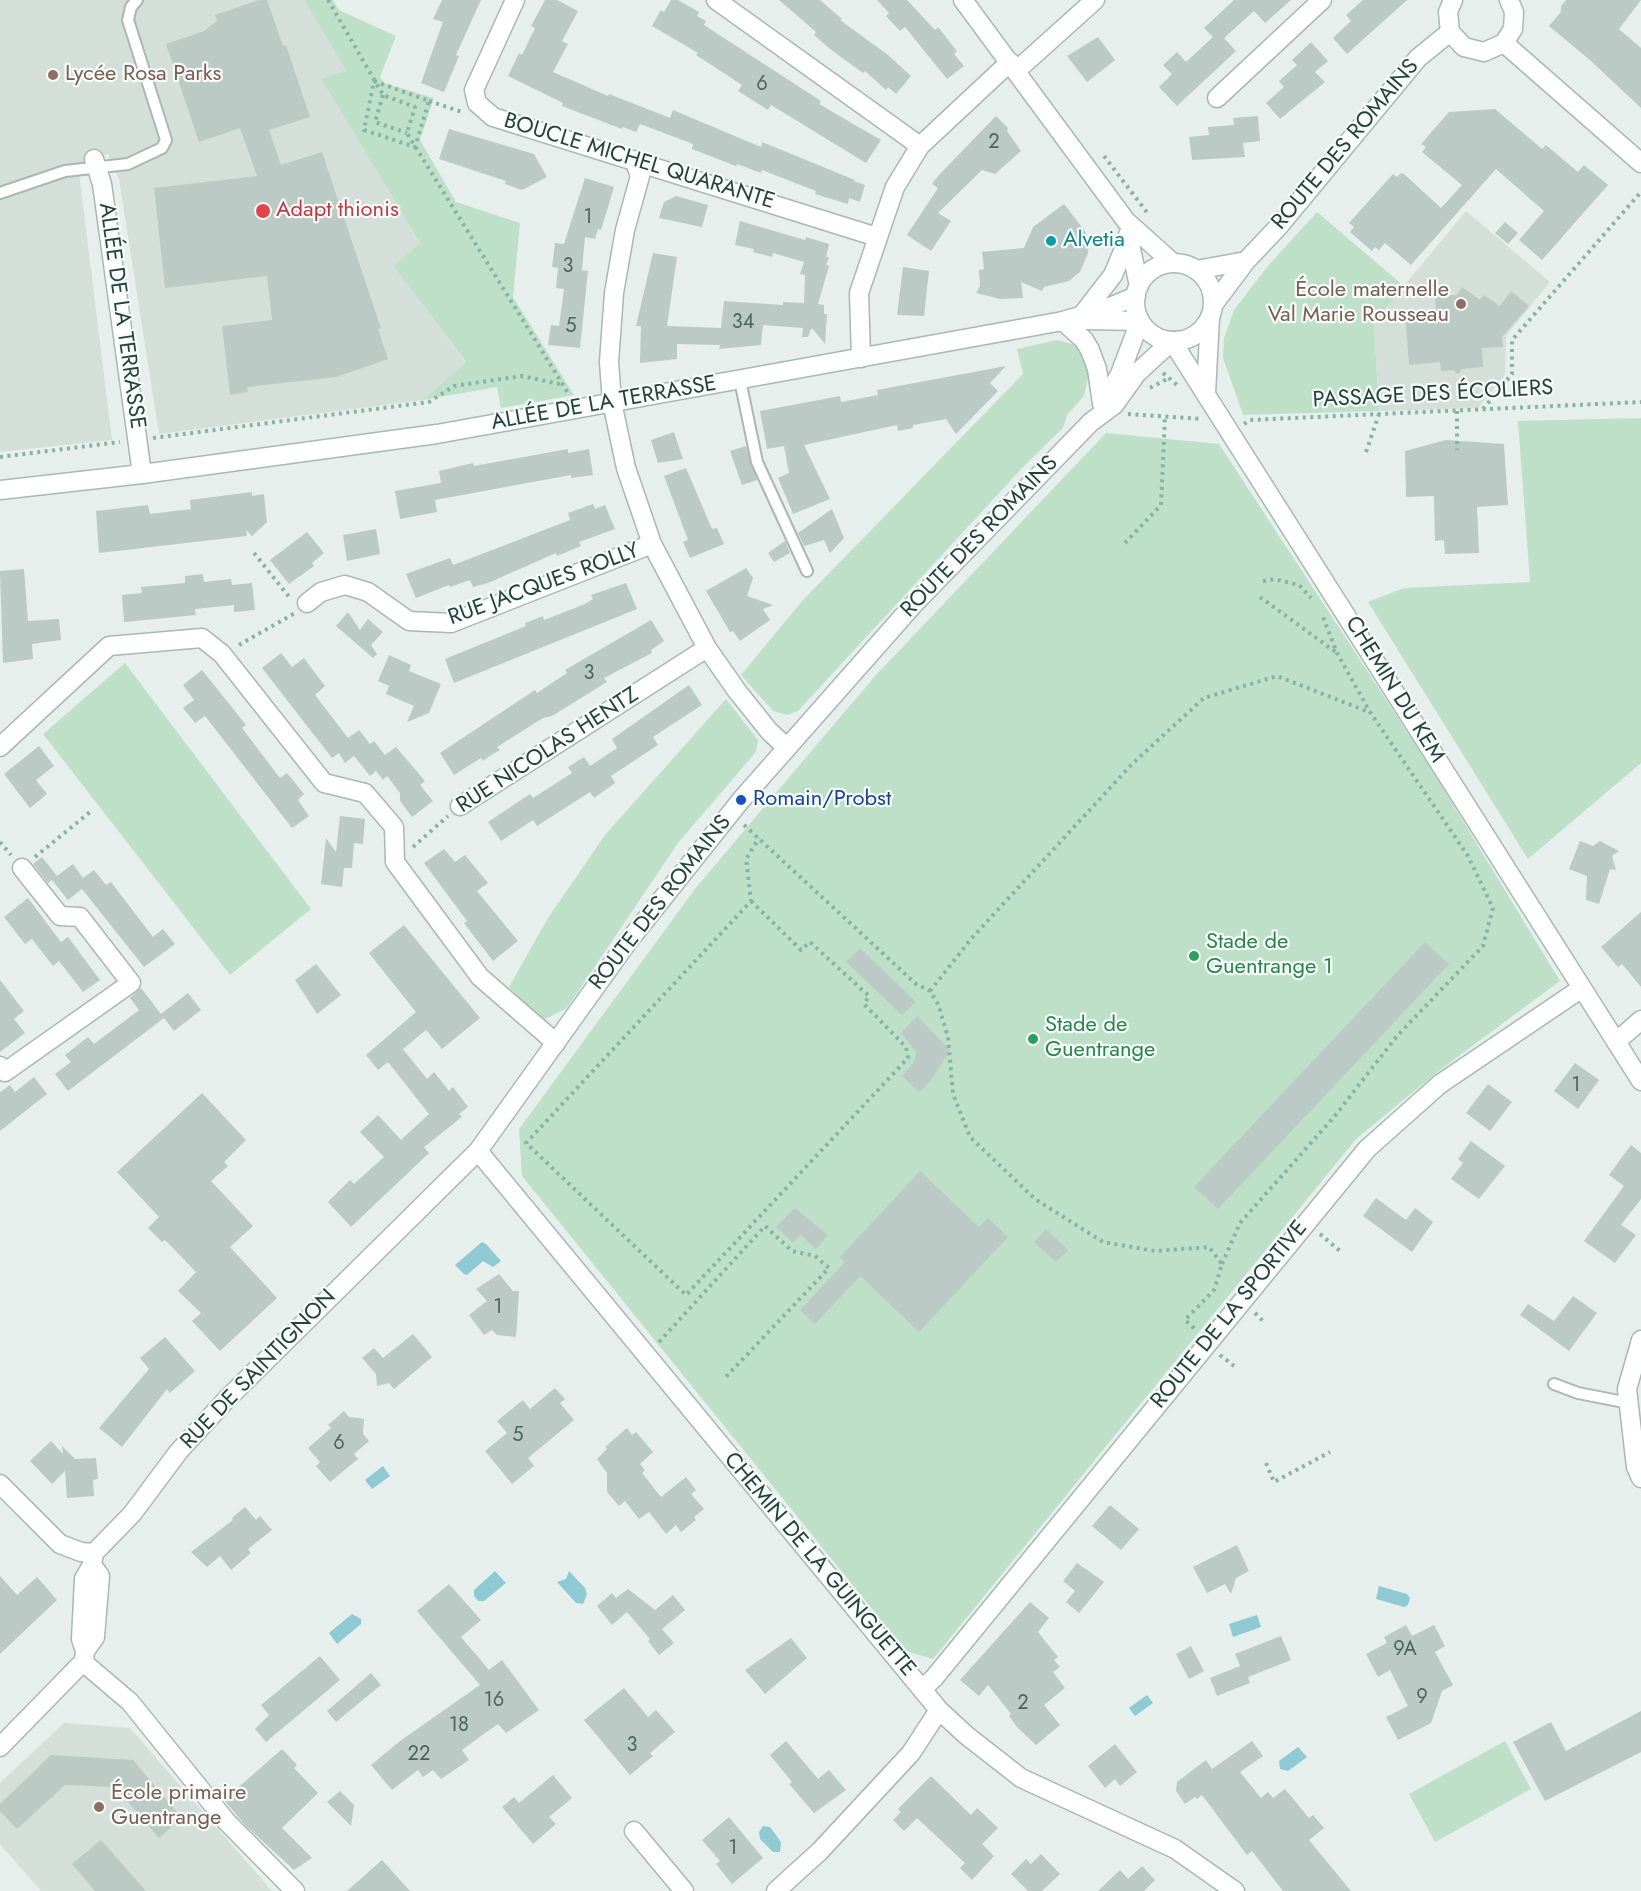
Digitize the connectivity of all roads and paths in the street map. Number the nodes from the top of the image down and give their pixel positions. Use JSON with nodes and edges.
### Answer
{"nodes":[{"id":1,"x":137,"y":0,"type":"edge"},
{"id":2,"x":328,"y":0,"type":"edge"},
{"id":3,"x":515,"y":0,"type":"edge"},
{"id":4,"x":716,"y":0,"type":"edge"},
{"id":5,"x":963,"y":0,"type":"edge"},
{"id":6,"x":1095,"y":0,"type":"edge"},
{"id":7,"x":1322,"y":0,"type":"edge"},
{"id":8,"x":1453,"y":0,"type":"edge"},
{"id":9,"x":1509,"y":0,"type":"edge"},
{"id":10,"x":1450,"y":32,"type":"junction"},
{"id":11,"x":1504,"y":43,"type":"junction"},
{"id":12,"x":1013,"y":66,"type":"junction"},
{"id":13,"x":374,"y":81,"type":"junction"},
{"id":14,"x":383,"y":95,"type":"junction"},
{"id":15,"x":1217,"y":98,"type":"dead end"},
{"id":16,"x":407,"y":132,"type":"junction"},
{"id":17,"x":920,"y":146,"type":"junction"},
{"id":18,"x":415,"y":147,"type":"junction"},
{"id":19,"x":1102,"y":153,"type":"dead end"},
{"id":20,"x":634,"y":160,"type":"junction"},
{"id":21,"x":1641,"y":163,"type":"edge"},
{"id":22,"x":95,"y":164,"type":"junction"},
{"id":23,"x":1641,"y":192,"type":"edge"},
{"id":24,"x":0,"y":193,"type":"edge"},
{"id":25,"x":1151,"y":217,"type":"dead end"},
{"id":26,"x":1127,"y":229,"type":"junction"},
{"id":27,"x":877,"y":237,"type":"junction"},
{"id":28,"x":1246,"y":261,"type":"junction"},
{"id":29,"x":1173,"y":263,"type":"junction"},
{"id":30,"x":1197,"y":270,"type":"junction"},
{"id":31,"x":1137,"y":291,"type":"junction"},
{"id":32,"x":1212,"y":311,"type":"junction"},
{"id":33,"x":1072,"y":319,"type":"junction"},
{"id":34,"x":1140,"y":321,"type":"junction"},
{"id":35,"x":1172,"y":341,"type":"junction"},
{"id":36,"x":861,"y":357,"type":"junction"},
{"id":37,"x":740,"y":380,"type":"junction"},
{"id":38,"x":564,"y":385,"type":"junction"},
{"id":39,"x":1206,"y":393,"type":"junction"},
{"id":40,"x":571,"y":399,"type":"dead end"},
{"id":41,"x":612,"y":402,"type":"junction"},
{"id":42,"x":1641,"y":402,"type":"edge"},
{"id":43,"x":1108,"y":404,"type":"junction"},
{"id":44,"x":1482,"y":409,"type":"junction"},
{"id":45,"x":1456,"y":411,"type":"junction"},
{"id":46,"x":1379,"y":414,"type":"junction"},
{"id":47,"x":1165,"y":416,"type":"junction"},
{"id":48,"x":1203,"y":419,"type":"dead end"},
{"id":49,"x":1230,"y":431,"type":"junction"},
{"id":50,"x":138,"y":437,"type":"junction"},
{"id":51,"x":1457,"y":450,"type":"dead end"},
{"id":52,"x":1366,"y":452,"type":"dead end"},
{"id":53,"x":0,"y":457,"type":"edge"},
{"id":54,"x":142,"y":474,"type":"junction"},
{"id":55,"x":0,"y":490,"type":"edge"},
{"id":56,"x":1125,"y":543,"type":"dead end"},
{"id":57,"x":652,"y":544,"type":"junction"},
{"id":58,"x":254,"y":553,"type":"dead end"},
{"id":59,"x":807,"y":571,"type":"dead end"},
{"id":60,"x":1263,"y":581,"type":"dead end"},
{"id":61,"x":1260,"y":597,"type":"dead end"},
{"id":62,"x":1312,"y":600,"type":"dead end"},
{"id":63,"x":304,"y":607,"type":"junction"},
{"id":64,"x":1319,"y":607,"type":"dead end"},
{"id":65,"x":707,"y":648,"type":"junction"},
{"id":66,"x":1337,"y":653,"type":"junction"},
{"id":67,"x":222,"y":654,"type":"junction"},
{"id":68,"x":1370,"y":712,"type":"junction"},
{"id":69,"x":0,"y":747,"type":"edge"},
{"id":70,"x":787,"y":748,"type":"junction"},
{"id":71,"x":460,"y":806,"type":"joint"},
{"id":72,"x":90,"y":812,"type":"dead end"},
{"id":73,"x":744,"y":825,"type":"dead end"},
{"id":74,"x":759,"y":838,"type":"junction"},
{"id":75,"x":395,"y":862,"type":"junction"},
{"id":76,"x":22,"y":868,"type":"joint"},
{"id":77,"x":751,"y":901,"type":"junction"},
{"id":78,"x":1582,"y":988,"type":"junction"},
{"id":79,"x":930,"y":991,"type":"junction"},
{"id":80,"x":1641,"y":1020,"type":"edge"},
{"id":81,"x":1616,"y":1042,"type":"junction"},
{"id":82,"x":556,"y":1043,"type":"junction"},
{"id":83,"x":0,"y":1066,"type":"edge"},
{"id":84,"x":1641,"y":1081,"type":"edge"},
{"id":85,"x":478,"y":1151,"type":"junction"},
{"id":86,"x":444,"y":1187,"type":"joint"},
{"id":87,"x":1305,"y":1222,"type":"junction"},
{"id":88,"x":1340,"y":1251,"type":"dead end"},
{"id":89,"x":1222,"y":1264,"type":"junction"},
{"id":90,"x":1641,"y":1340,"type":"edge"},
{"id":91,"x":1206,"y":1345,"type":"junction"},
{"id":92,"x":646,"y":1355,"type":"junction"},
{"id":93,"x":1234,"y":1365,"type":"dead end"},
{"id":94,"x":724,"y":1379,"type":"dead end"},
{"id":95,"x":1554,"y":1384,"type":"dead end"},
{"id":96,"x":1629,"y":1403,"type":"junction"},
{"id":97,"x":1330,"y":1452,"type":"dead end"},
{"id":98,"x":1266,"y":1463,"type":"dead end"},
{"id":99,"x":1641,"y":1478,"type":"edge"},
{"id":100,"x":0,"y":1484,"type":"edge"},
{"id":101,"x":93,"y":1559,"type":"junction"},
{"id":102,"x":84,"y":1656,"type":"junction"},
{"id":103,"x":922,"y":1689,"type":"junction"},
{"id":104,"x":939,"y":1710,"type":"junction"},
{"id":105,"x":0,"y":1747,"type":"edge"},
{"id":106,"x":634,"y":1832,"type":"dead end"},
{"id":107,"x":295,"y":1891,"type":"edge"},
{"id":108,"x":684,"y":1891,"type":"edge"},
{"id":109,"x":776,"y":1891,"type":"edge"},
{"id":110,"x":1235,"y":1891,"type":"edge"}],
"edges":[{"from":1,"to":22,"type":"lane"},
{"from":2,"to":13,"type":"path"},
{"from":3,"to":20,"type":"street","name":"BOUCLE MICHEL QUARANTE"},
{"from":4,"to":17,"type":"street"},
{"from":5,"to":12,"type":"street"},
{"from":6,"to":12,"type":"street"},
{"from":7,"to":15,"type":"street"},
{"from":8,"to":10,"type":"street"},
{"from":9,"to":11,"type":"street"},
{"from":10,"to":11,"type":"street"},
{"from":10,"to":28,"type":"street","name":"ROUTE DES ROMAINS"},
{"from":11,"to":21,"type":"street"},
{"from":12,"to":17,"type":"street"},
{"from":12,"to":26,"type":"street"},
{"from":13,"to":14,"type":"path"},
{"from":13,"to":18,"type":"path"},
{"from":13,"to":18,"type":"path"},
{"from":14,"to":16,"type":"path"},
{"from":14,"to":16,"type":"path"},
{"from":16,"to":18,"type":"path"},
{"from":17,"to":27,"type":"street"},
{"from":18,"to":38,"type":"path"},
{"from":19,"to":25,"type":"path"},
{"from":20,"to":27,"type":"street","name":"BOUCLE MICHEL QUARANTE"},
{"from":20,"to":41,"type":"street"},
{"from":22,"to":24,"type":"lane"},
{"from":22,"to":50,"type":"street","name":"ALLÉE DE LA TERRASSE"},
{"from":23,"to":44,"type":"path"},
{"from":26,"to":29,"type":"street"},
{"from":26,"to":31,"type":"street","name":"ROUTE DES ROMAINS"},
{"from":26,"to":33,"type":"street"},
{"from":27,"to":36,"type":"street"},
{"from":28,"to":30,"type":"street"},
{"from":28,"to":32,"type":"street","name":"ROUTE DES ROMAINS"},
{"from":29,"to":30,"type":"street"},
{"from":29,"to":31,"type":"street"},
{"from":30,"to":32,"type":"street"},
{"from":31,"to":33,"type":"street","name":"ALLÉE DE LA TERRASSE"},
{"from":31,"to":34,"type":"street","name":"ROUTE DES ROMAINS"},
{"from":32,"to":35,"type":"street","name":"ROUTE DES ROMAINS"},
{"from":32,"to":39,"type":"street"},
{"from":33,"to":34,"type":"street","name":"ALLÉE DE LA TERRASSE"},
{"from":33,"to":36,"type":"street","name":"ALLÉE DE LA TERRASSE"},
{"from":33,"to":43,"type":"street"},
{"from":34,"to":35,"type":"street"},
{"from":34,"to":43,"type":"street","name":"ROUTE DES ROMAINS"},
{"from":35,"to":39,"type":"street","name":"CHEMIN DU KEM"},
{"from":35,"to":43,"type":"street","name":"ROUTE DES ROMAINS"},
{"from":36,"to":37,"type":"street","name":"ALLÉE DE LA TERRASSE"},
{"from":37,"to":41,"type":"street","name":"ALLÉE DE LA TERRASSE"},
{"from":37,"to":59,"type":"lane"},
{"from":38,"to":40,"type":"path"},
{"from":38,"to":50,"type":"path"},
{"from":39,"to":49,"type":"street","name":"CHEMIN DU KEM"},
{"from":41,"to":54,"type":"street","name":"ALLÉE DE LA TERRASSE"},
{"from":41,"to":57,"type":"street"},
{"from":42,"to":44,"type":"path","name":"PASSAGE DES ÉCOLIERS"},
{"from":43,"to":47,"type":"path"},
{"from":43,"to":70,"type":"street","name":"ROUTE DES ROMAINS"},
{"from":44,"to":45,"type":"path","name":"PASSAGE DES ÉCOLIERS"},
{"from":45,"to":46,"type":"path","name":"PASSAGE DES ÉCOLIERS"},
{"from":45,"to":51,"type":"path"},
{"from":46,"to":49,"type":"path","name":"PASSAGE DES ÉCOLIERS"},
{"from":46,"to":52,"type":"path"},
{"from":47,"to":48,"type":"path"},
{"from":47,"to":56,"type":"path"},
{"from":49,"to":78,"type":"street","name":"CHEMIN DU KEM"},
{"from":50,"to":53,"type":"path"},
{"from":50,"to":54,"type":"street","name":"ALLÉE DE LA TERRASSE"},
{"from":54,"to":55,"type":"street","name":"ALLÉE DE LA TERRASSE"},
{"from":57,"to":63,"type":"street","name":"RUE JACQUES ROLLY"},
{"from":57,"to":65,"type":"street"},
{"from":58,"to":63,"type":"path"},
{"from":60,"to":62,"type":"path"},
{"from":61,"to":66,"type":"path"},
{"from":63,"to":67,"type":"path"},
{"from":64,"to":66,"type":"path"},
{"from":65,"to":70,"type":"street"},
{"from":65,"to":71,"type":"street","name":"RUE NICOLAS HENTZ"},
{"from":66,"to":68,"type":"path"},
{"from":67,"to":69,"type":"street"},
{"from":67,"to":75,"type":"street"},
{"from":68,"to":79,"type":"path"},
{"from":68,"to":89,"type":"path"},
{"from":70,"to":82,"type":"street","name":"ROUTE DES ROMAINS"},
{"from":71,"to":75,"type":"path","name":"RUE NICOLAS HENTZ"},
{"from":72,"to":76,"type":"path"},
{"from":73,"to":74,"type":"path"},
{"from":74,"to":77,"type":"path"},
{"from":74,"to":79,"type":"path"},
{"from":75,"to":82,"type":"street"},
{"from":76,"to":83,"type":"street"},
{"from":77,"to":77,"type":"path"},
{"from":78,"to":81,"type":"street","name":"CHEMIN DU KEM"},
{"from":78,"to":87,"type":"street","name":"ROUTE DE LA SPORTIVE"},
{"from":79,"to":89,"type":"path"},
{"from":80,"to":81,"type":"street"},
{"from":81,"to":84,"type":"street","name":"CHEMIN DU KEM"},
{"from":82,"to":85,"type":"street","name":"ROUTE DES ROMAINS"},
{"from":85,"to":86,"type":"street","name":"ROUTE DES ROMAINS"},
{"from":85,"to":92,"type":"street","name":"CHEMIN DE LA GUINGUETTE"},
{"from":86,"to":101,"type":"street","name":"RUE DE SAINTIGNON"},
{"from":87,"to":88,"type":"path"},
{"from":87,"to":91,"type":"street","name":"ROUTE DE LA SPORTIVE"},
{"from":89,"to":91,"type":"path"},
{"from":90,"to":96,"type":"street"},
{"from":91,"to":93,"type":"path"},
{"from":91,"to":103,"type":"street","name":"ROUTE DE LA SPORTIVE"},
{"from":92,"to":94,"type":"path"},
{"from":92,"to":103,"type":"street","name":"CHEMIN DE LA GUINGUETTE"},
{"from":95,"to":96,"type":"lane"},
{"from":96,"to":99,"type":"street"},
{"from":97,"to":98,"type":"path"},
{"from":100,"to":101,"type":"street"},
{"from":101,"to":102,"type":"street","name":"RUE DE SAINTIGNON"},
{"from":102,"to":105,"type":"street"},
{"from":102,"to":107,"type":"street"},
{"from":103,"to":104,"type":"street","name":"CHEMIN DE LA GUINGUETTE"},
{"from":104,"to":109,"type":"street"},
{"from":104,"to":110,"type":"street","name":"CHEMIN DE LA GUINGUETTE"},
{"from":106,"to":108,"type":"street"}]}
